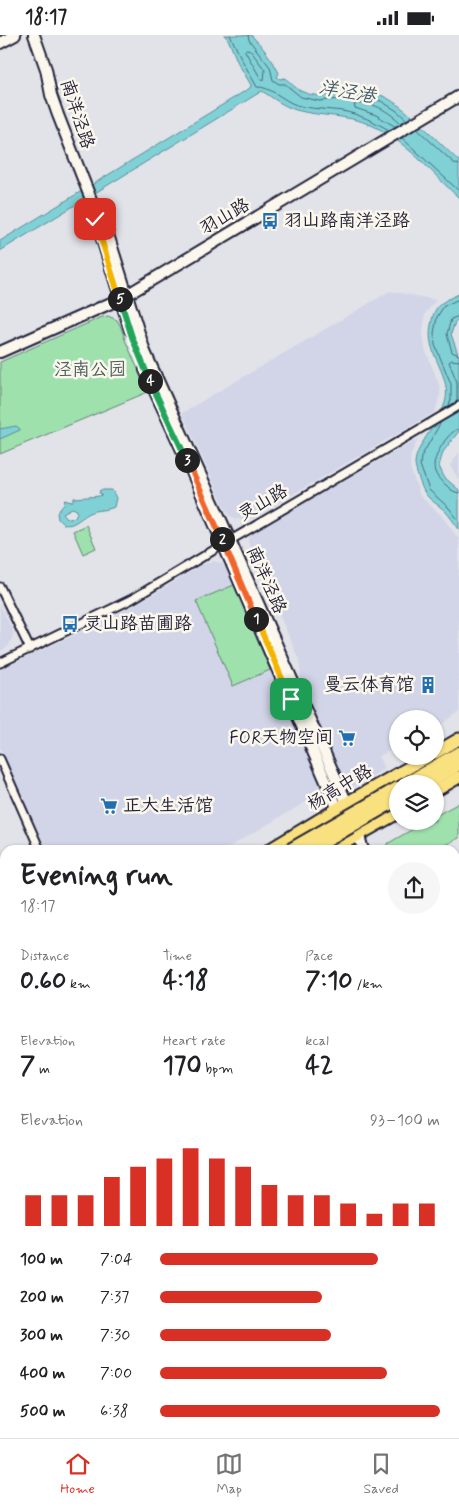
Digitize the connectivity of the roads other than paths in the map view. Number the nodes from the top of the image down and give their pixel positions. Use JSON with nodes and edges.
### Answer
{"nodes":[{"id":1,"x":15,"y":35,"type":"edge"},
{"id":2,"x":34,"y":35,"type":"edge"},
{"id":3,"x":0,"y":43,"type":"edge"},
{"id":4,"x":459,"y":95,"type":"edge"},
{"id":5,"x":124,"y":297,"type":"junction"},
{"id":6,"x":0,"y":352,"type":"edge"},
{"id":7,"x":459,"y":406,"type":"edge"},
{"id":8,"x":227,"y":542,"type":"junction"},
{"id":9,"x":0,"y":587,"type":"edge"},
{"id":10,"x":30,"y":649,"type":"junction"},
{"id":11,"x":0,"y":663,"type":"edge"},
{"id":12,"x":459,"y":739,"type":"edge"},
{"id":13,"x":444,"y":748,"type":"edge"},
{"id":14,"x":459,"y":753,"type":"edge"},
{"id":15,"x":0,"y":759,"type":"edge"},
{"id":16,"x":459,"y":764,"type":"edge"},
{"id":17,"x":414,"y":765,"type":"edge"},
{"id":18,"x":421,"y":775,"type":"edge"},
{"id":19,"x":440,"y":775,"type":"edge"},
{"id":20,"x":459,"y":777,"type":"edge"},
{"id":21,"x":444,"y":786,"type":"edge"},
{"id":22,"x":389,"y":793,"type":"edge"},
{"id":23,"x":389,"y":804,"type":"edge"},
{"id":24,"x":343,"y":806,"type":"junction"},
{"id":25,"x":389,"y":819,"type":"edge"},
{"id":26,"x":351,"y":842,"type":"edge"},
{"id":27,"x":38,"y":845,"type":"edge"},
{"id":28,"x":277,"y":845,"type":"edge"},
{"id":29,"x":299,"y":845,"type":"edge"},
{"id":30,"x":319,"y":845,"type":"edge"}],
"edges":[{"from":1,"to":3,"type":"main road"},
{"from":2,"to":5,"type":"main road","name":"南洋泾路"},
{"from":4,"to":5,"type":"main road","name":"羽山路"},
{"from":5,"to":6,"type":"main road","name":"羽山路"},
{"from":5,"to":8,"type":"main road","name":"南洋泾路"},
{"from":7,"to":8,"type":"street","name":"灵山路"},
{"from":8,"to":10,"type":"street","name":"灵山路"},
{"from":8,"to":24,"type":"main road","name":"南洋泾路"},
{"from":9,"to":10,"type":"street"},
{"from":10,"to":11,"type":"street","name":"灵山路"},
{"from":12,"to":13,"type":"main road"},
{"from":14,"to":18,"type":"highway"},
{"from":15,"to":27,"type":"street"},
{"from":16,"to":19,"type":"highway"},
{"from":17,"to":24,"type":"main road","name":"杨高中路"},
{"from":20,"to":21,"type":"main road"},
{"from":22,"to":29,"type":"highway","name":"杨高中路","bridge":true},
{"from":23,"to":30,"type":"highway","bridge":true},
{"from":24,"to":26,"type":"main road","name":"南洋泾路"},
{"from":24,"to":28,"type":"main road","name":"杨高中路"},
{"from":25,"to":26,"type":"main road"}]}
